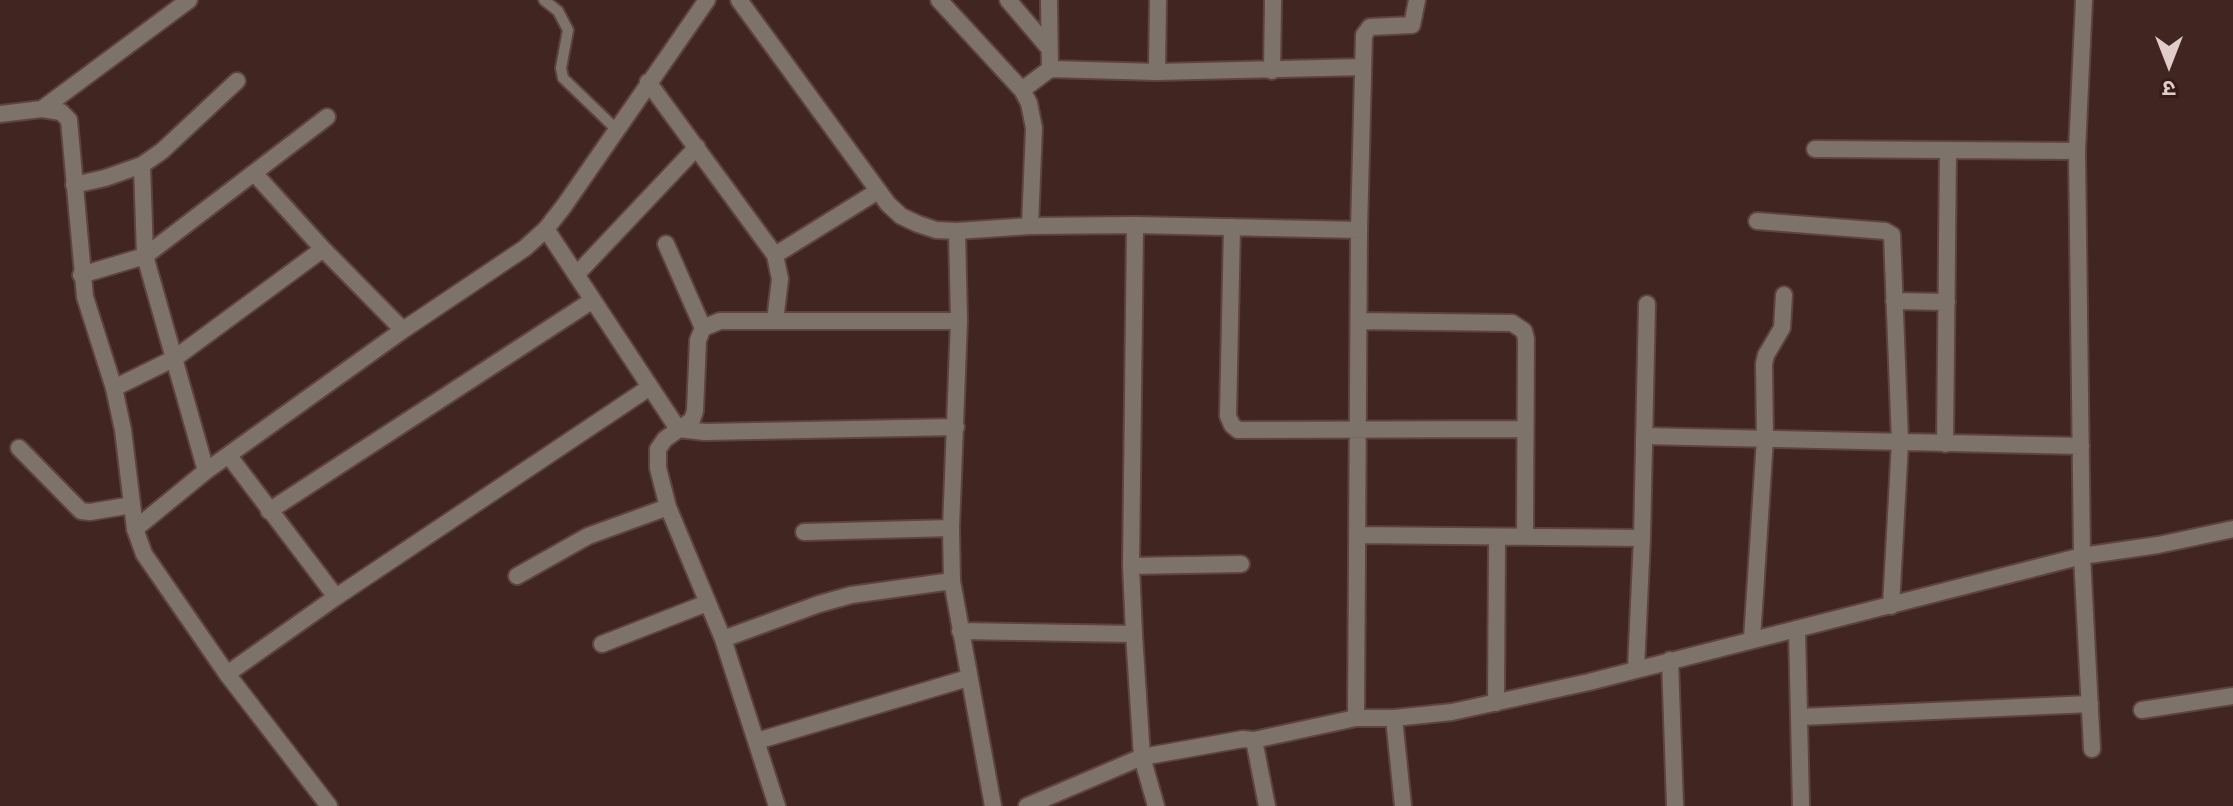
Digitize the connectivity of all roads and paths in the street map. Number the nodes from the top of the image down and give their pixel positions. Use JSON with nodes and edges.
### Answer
{"nodes":[{"id":1,"x":189,"y":0,"type":"edge"},
{"id":2,"x":544,"y":0,"type":"edge"},
{"id":3,"x":707,"y":0,"type":"edge"},
{"id":4,"x":739,"y":0,"type":"edge"},
{"id":5,"x":939,"y":0,"type":"edge"},
{"id":6,"x":1008,"y":0,"type":"edge"},
{"id":7,"x":1049,"y":0,"type":"edge"},
{"id":8,"x":1158,"y":0,"type":"edge"},
{"id":9,"x":1273,"y":0,"type":"edge"},
{"id":10,"x":1417,"y":0,"type":"edge"},
{"id":11,"x":2084,"y":0,"type":"edge"},
{"id":12,"x":1048,"y":47,"type":"junction"},
{"id":13,"x":1363,"y":67,"type":"junction"},
{"id":14,"x":1050,"y":69,"type":"junction"},
{"id":15,"x":1272,"y":71,"type":"junction"},
{"id":16,"x":1157,"y":72,"type":"junction"},
{"id":17,"x":237,"y":81,"type":"dead end"},
{"id":18,"x":648,"y":82,"type":"junction"},
{"id":19,"x":1022,"y":90,"type":"junction"},
{"id":20,"x":42,"y":109,"type":"junction"},
{"id":21,"x":0,"y":114,"type":"edge"},
{"id":22,"x":327,"y":117,"type":"dead end"},
{"id":23,"x":616,"y":129,"type":"junction"},
{"id":24,"x":697,"y":147,"type":"junction"},
{"id":25,"x":1815,"y":149,"type":"dead end"},
{"id":26,"x":1948,"y":151,"type":"junction"},
{"id":27,"x":2077,"y":151,"type":"junction"},
{"id":28,"x":142,"y":165,"type":"junction"},
{"id":29,"x":255,"y":174,"type":"junction"},
{"id":30,"x":74,"y":185,"type":"junction"},
{"id":31,"x":878,"y":191,"type":"junction"},
{"id":32,"x":1757,"y":221,"type":"dead end"},
{"id":33,"x":1135,"y":225,"type":"junction"},
{"id":34,"x":1030,"y":226,"type":"junction"},
{"id":35,"x":1232,"y":227,"type":"junction"},
{"id":36,"x":546,"y":229,"type":"junction"},
{"id":37,"x":1359,"y":230,"type":"junction"},
{"id":38,"x":957,"y":231,"type":"junction"},
{"id":39,"x":666,"y":244,"type":"dead end"},
{"id":40,"x":323,"y":249,"type":"junction"},
{"id":41,"x":775,"y":255,"type":"junction"},
{"id":42,"x":145,"y":256,"type":"junction"},
{"id":43,"x":81,"y":275,"type":"junction"},
{"id":44,"x":576,"y":275,"type":"junction"},
{"id":45,"x":1784,"y":295,"type":"dead end"},
{"id":46,"x":593,"y":300,"type":"junction"},
{"id":47,"x":1894,"y":301,"type":"junction"},
{"id":48,"x":1947,"y":302,"type":"junction"},
{"id":49,"x":1647,"y":304,"type":"dead end"},
{"id":50,"x":775,"y":321,"type":"junction"},
{"id":51,"x":959,"y":321,"type":"junction"},
{"id":52,"x":1359,"y":321,"type":"junction"},
{"id":53,"x":703,"y":328,"type":"junction"},
{"id":54,"x":403,"y":330,"type":"junction"},
{"id":55,"x":175,"y":358,"type":"junction"},
{"id":56,"x":650,"y":387,"type":"junction"},
{"id":57,"x":114,"y":388,"type":"junction"},
{"id":58,"x":956,"y":427,"type":"junction"},
{"id":59,"x":678,"y":429,"type":"junction"},
{"id":60,"x":1357,"y":429,"type":"junction"},
{"id":61,"x":1525,"y":429,"type":"junction"},
{"id":62,"x":1644,"y":436,"type":"junction"},
{"id":63,"x":1765,"y":439,"type":"junction"},
{"id":64,"x":1900,"y":442,"type":"junction"},
{"id":65,"x":1945,"y":444,"type":"junction"},
{"id":66,"x":2081,"y":446,"type":"junction"},
{"id":67,"x":19,"y":448,"type":"dead end"},
{"id":68,"x":229,"y":456,"type":"junction"},
{"id":69,"x":206,"y":471,"type":"junction"},
{"id":70,"x":132,"y":505,"type":"junction"},
{"id":71,"x":668,"y":507,"type":"junction"},
{"id":72,"x":269,"y":511,"type":"junction"},
{"id":73,"x":951,"y":528,"type":"junction"},
{"id":74,"x":135,"y":529,"type":"junction"},
{"id":75,"x":2233,"y":529,"type":"edge"},
{"id":76,"x":804,"y":532,"type":"dead end"},
{"id":77,"x":1357,"y":535,"type":"junction"},
{"id":78,"x":1497,"y":537,"type":"junction"},
{"id":79,"x":1525,"y":537,"type":"junction"},
{"id":80,"x":1642,"y":538,"type":"junction"},
{"id":81,"x":2082,"y":556,"type":"junction"},
{"id":82,"x":1241,"y":564,"type":"dead end"},
{"id":83,"x":1131,"y":566,"type":"junction"},
{"id":84,"x":517,"y":576,"type":"dead end"},
{"id":85,"x":952,"y":581,"type":"junction"},
{"id":86,"x":336,"y":597,"type":"junction"},
{"id":87,"x":707,"y":603,"type":"junction"},
{"id":88,"x":1891,"y":606,"type":"junction"},
{"id":89,"x":1797,"y":629,"type":"junction"},
{"id":90,"x":960,"y":631,"type":"junction"},
{"id":91,"x":1134,"y":634,"type":"junction"},
{"id":92,"x":723,"y":639,"type":"junction"},
{"id":93,"x":1752,"y":639,"type":"junction"},
{"id":94,"x":602,"y":644,"type":"dead end"},
{"id":95,"x":1670,"y":660,"type":"junction"},
{"id":96,"x":1636,"y":669,"type":"junction"},
{"id":97,"x":227,"y":674,"type":"junction"},
{"id":98,"x":968,"y":678,"type":"junction"},
{"id":99,"x":2233,"y":696,"type":"edge"},
{"id":100,"x":1496,"y":703,"type":"junction"},
{"id":101,"x":2090,"y":704,"type":"junction"},
{"id":102,"x":2142,"y":710,"type":"dead end"},
{"id":103,"x":1799,"y":717,"type":"junction"},
{"id":104,"x":1356,"y":718,"type":"junction"},
{"id":105,"x":1394,"y":718,"type":"junction"},
{"id":106,"x":1254,"y":740,"type":"junction"},
{"id":107,"x":757,"y":741,"type":"junction"},
{"id":108,"x":2092,"y":749,"type":"dead end"},
{"id":109,"x":1142,"y":757,"type":"junction"},
{"id":110,"x":329,"y":806,"type":"edge"},
{"id":111,"x":777,"y":806,"type":"edge"},
{"id":112,"x":993,"y":806,"type":"edge"},
{"id":113,"x":1027,"y":806,"type":"edge"},
{"id":114,"x":1156,"y":806,"type":"edge"},
{"id":115,"x":1267,"y":806,"type":"edge"},
{"id":116,"x":1403,"y":806,"type":"edge"},
{"id":117,"x":1675,"y":806,"type":"edge"},
{"id":118,"x":1801,"y":806,"type":"edge"}],
"edges":[{"from":1,"to":20,"type":"street"},
{"from":2,"to":23,"type":"lane"},
{"from":3,"to":18,"type":"street"},
{"from":4,"to":31,"type":"street"},
{"from":5,"to":19,"type":"street"},
{"from":6,"to":12,"type":"street"},
{"from":7,"to":12,"type":"street"},
{"from":8,"to":16,"type":"street"},
{"from":9,"to":15,"type":"street"},
{"from":10,"to":13,"type":"street"},
{"from":11,"to":27,"type":"street"},
{"from":12,"to":14,"type":"street"},
{"from":13,"to":15,"type":"street"},
{"from":13,"to":37,"type":"street"},
{"from":14,"to":16,"type":"street"},
{"from":14,"to":19,"type":"street"},
{"from":15,"to":16,"type":"street"},
{"from":17,"to":28,"type":"street"},
{"from":18,"to":23,"type":"street"},
{"from":18,"to":24,"type":"street"},
{"from":19,"to":34,"type":"street"},
{"from":20,"to":21,"type":"street"},
{"from":20,"to":30,"type":"street"},
{"from":22,"to":29,"type":"street"},
{"from":23,"to":36,"type":"street"},
{"from":24,"to":41,"type":"street"},
{"from":24,"to":44,"type":"street"},
{"from":25,"to":26,"type":"street"},
{"from":26,"to":27,"type":"street"},
{"from":26,"to":48,"type":"street"},
{"from":27,"to":66,"type":"street"},
{"from":28,"to":30,"type":"street"},
{"from":28,"to":42,"type":"street"},
{"from":29,"to":40,"type":"street"},
{"from":29,"to":42,"type":"street"},
{"from":30,"to":43,"type":"street"},
{"from":31,"to":38,"type":"street"},
{"from":31,"to":41,"type":"street"},
{"from":32,"to":47,"type":"street"},
{"from":33,"to":34,"type":"street"},
{"from":33,"to":35,"type":"street"},
{"from":33,"to":83,"type":"street"},
{"from":34,"to":38,"type":"street"},
{"from":35,"to":37,"type":"street"},
{"from":35,"to":60,"type":"street"},
{"from":36,"to":44,"type":"street"},
{"from":36,"to":54,"type":"street"},
{"from":37,"to":52,"type":"street"},
{"from":38,"to":51,"type":"street"},
{"from":39,"to":53,"type":"street"},
{"from":40,"to":54,"type":"street"},
{"from":40,"to":55,"type":"street"},
{"from":41,"to":50,"type":"street"},
{"from":42,"to":43,"type":"street"},
{"from":42,"to":55,"type":"street"},
{"from":43,"to":57,"type":"street"},
{"from":44,"to":46,"type":"street"},
{"from":45,"to":63,"type":"street"},
{"from":46,"to":56,"type":"street"},
{"from":46,"to":72,"type":"street"},
{"from":47,"to":48,"type":"street"},
{"from":47,"to":64,"type":"street"},
{"from":48,"to":65,"type":"street"},
{"from":49,"to":62,"type":"street"},
{"from":50,"to":51,"type":"street"},
{"from":50,"to":53,"type":"street"},
{"from":51,"to":58,"type":"street"},
{"from":52,"to":60,"type":"street"},
{"from":52,"to":61,"type":"street"},
{"from":53,"to":59,"type":"street"},
{"from":54,"to":68,"type":"street"},
{"from":55,"to":57,"type":"street"},
{"from":55,"to":69,"type":"street"},
{"from":56,"to":59,"type":"street"},
{"from":56,"to":86,"type":"street"},
{"from":57,"to":70,"type":"street"},
{"from":58,"to":59,"type":"street"},
{"from":58,"to":73,"type":"street"},
{"from":59,"to":71,"type":"street"},
{"from":60,"to":61,"type":"street"},
{"from":60,"to":77,"type":"street"},
{"from":61,"to":79,"type":"street"},
{"from":62,"to":63,"type":"street"},
{"from":62,"to":80,"type":"street"},
{"from":63,"to":64,"type":"street"},
{"from":63,"to":93,"type":"street"},
{"from":64,"to":65,"type":"street"},
{"from":64,"to":88,"type":"street"},
{"from":65,"to":66,"type":"street"},
{"from":66,"to":81,"type":"street"},
{"from":67,"to":70,"type":"street"},
{"from":68,"to":69,"type":"street"},
{"from":68,"to":72,"type":"street"},
{"from":69,"to":74,"type":"street"},
{"from":70,"to":74,"type":"street"},
{"from":71,"to":84,"type":"street"},
{"from":71,"to":87,"type":"street"},
{"from":72,"to":86,"type":"street"},
{"from":73,"to":76,"type":"street"},
{"from":73,"to":85,"type":"street"},
{"from":74,"to":97,"type":"street"},
{"from":75,"to":81,"type":"street"},
{"from":77,"to":78,"type":"street"},
{"from":77,"to":104,"type":"street"},
{"from":78,"to":79,"type":"street"},
{"from":78,"to":100,"type":"street"},
{"from":79,"to":80,"type":"street"},
{"from":80,"to":96,"type":"street"},
{"from":81,"to":88,"type":"street"},
{"from":81,"to":101,"type":"street"},
{"from":82,"to":83,"type":"street"},
{"from":83,"to":91,"type":"street"},
{"from":85,"to":90,"type":"street"},
{"from":85,"to":92,"type":"street"},
{"from":86,"to":97,"type":"street"},
{"from":87,"to":92,"type":"street"},
{"from":87,"to":94,"type":"street"},
{"from":88,"to":89,"type":"street"},
{"from":89,"to":93,"type":"street"},
{"from":89,"to":103,"type":"street"},
{"from":90,"to":91,"type":"street"},
{"from":90,"to":98,"type":"street"},
{"from":91,"to":109,"type":"street"},
{"from":92,"to":107,"type":"street"},
{"from":93,"to":95,"type":"street"},
{"from":95,"to":96,"type":"street"},
{"from":95,"to":117,"type":"street"},
{"from":96,"to":100,"type":"street"},
{"from":97,"to":110,"type":"street"},
{"from":98,"to":107,"type":"street"},
{"from":98,"to":112,"type":"street"},
{"from":99,"to":102,"type":"street"},
{"from":100,"to":105,"type":"street"},
{"from":101,"to":103,"type":"street"},
{"from":101,"to":108,"type":"street"},
{"from":103,"to":118,"type":"street"},
{"from":104,"to":105,"type":"street"},
{"from":104,"to":106,"type":"street"},
{"from":105,"to":116,"type":"street"},
{"from":106,"to":109,"type":"street"},
{"from":106,"to":115,"type":"street"},
{"from":107,"to":111,"type":"street"},
{"from":109,"to":113,"type":"street"},
{"from":109,"to":114,"type":"street"}]}
